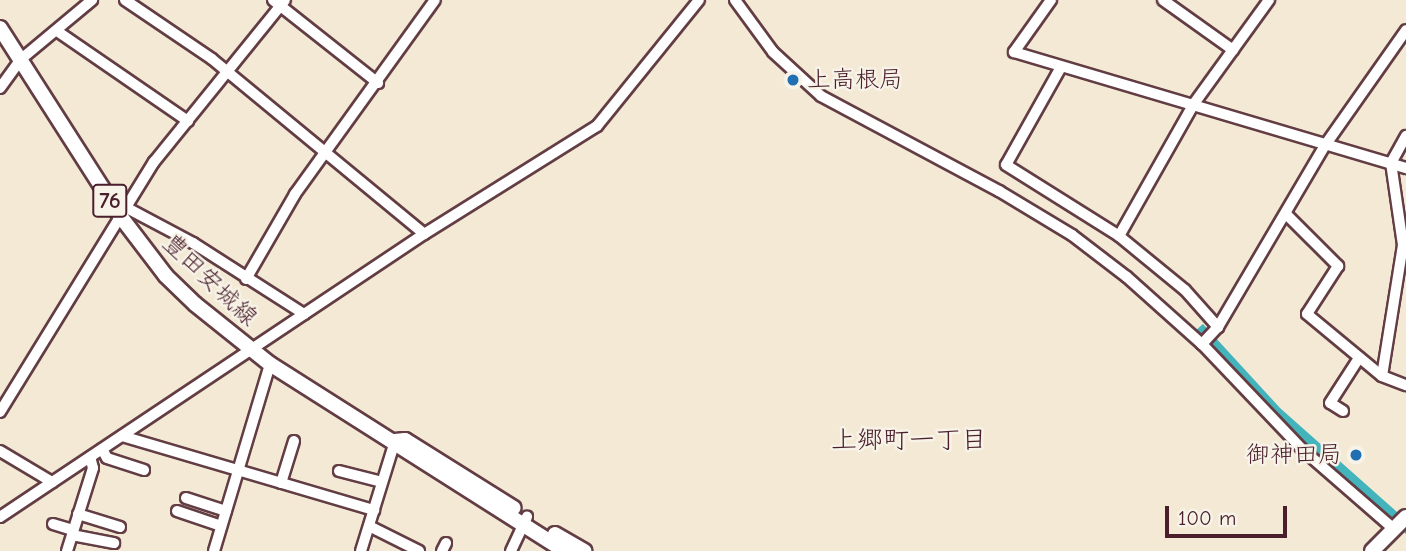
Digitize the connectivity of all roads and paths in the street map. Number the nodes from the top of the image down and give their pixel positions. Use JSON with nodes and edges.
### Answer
{"nodes":[{"id":1,"x":93,"y":0,"type":"edge"},
{"id":2,"x":125,"y":0,"type":"edge"},
{"id":3,"x":435,"y":0,"type":"edge"},
{"id":4,"x":735,"y":0,"type":"edge"},
{"id":5,"x":1051,"y":0,"type":"edge"},
{"id":6,"x":1163,"y":0,"type":"edge"},
{"id":7,"x":1269,"y":0,"type":"edge"},
{"id":8,"x":695,"y":1,"type":"edge"},
{"id":9,"x":279,"y":2,"type":"edge"},
{"id":10,"x":0,"y":28,"type":"edge"},
{"id":11,"x":1406,"y":30,"type":"edge"},
{"id":12,"x":57,"y":31,"type":"junction"},
{"id":13,"x":1233,"y":50,"type":"junction"},
{"id":14,"x":20,"y":60,"type":"junction"},
{"id":15,"x":1061,"y":67,"type":"junction"},
{"id":16,"x":228,"y":72,"type":"junction"},
{"id":17,"x":378,"y":83,"type":"junction"},
{"id":18,"x":0,"y":89,"type":"edge"},
{"id":19,"x":1193,"y":105,"type":"junction"},
{"id":20,"x":188,"y":121,"type":"junction"},
{"id":21,"x":1406,"y":136,"type":"edge"},
{"id":22,"x":1326,"y":144,"type":"junction"},
{"id":23,"x":327,"y":151,"type":"junction"},
{"id":24,"x":1391,"y":163,"type":"junction"},
{"id":25,"x":1406,"y":168,"type":"edge"},
{"id":26,"x":124,"y":213,"type":"junction"},
{"id":27,"x":1286,"y":214,"type":"junction"},
{"id":28,"x":424,"y":234,"type":"junction"},
{"id":29,"x":1119,"y":236,"type":"junction"},
{"id":30,"x":1404,"y":246,"type":"edge"},
{"id":31,"x":246,"y":279,"type":"junction"},
{"id":32,"x":304,"y":314,"type":"junction"},
{"id":33,"x":1215,"y":330,"type":"junction"},
{"id":34,"x":1204,"y":343,"type":"junction"},
{"id":35,"x":250,"y":350,"type":"junction"},
{"id":36,"x":1359,"y":358,"type":"junction"},
{"id":37,"x":270,"y":364,"type":"junction"},
{"id":38,"x":1382,"y":376,"type":"junction"},
{"id":39,"x":1406,"y":385,"type":"edge"},
{"id":40,"x":1343,"y":411,"type":"dead end"},
{"id":41,"x":0,"y":412,"type":"edge"},
{"id":42,"x":122,"y":436,"type":"junction"},
{"id":43,"x":294,"y":441,"type":"dead end"},
{"id":44,"x":395,"y":441,"type":"junction"},
{"id":45,"x":102,"y":449,"type":"junction"},
{"id":46,"x":0,"y":450,"type":"edge"},
{"id":47,"x":90,"y":457,"type":"junction"},
{"id":48,"x":144,"y":470,"type":"dead end"},
{"id":49,"x":239,"y":470,"type":"junction"},
{"id":50,"x":339,"y":471,"type":"dead end"},
{"id":51,"x":52,"y":482,"type":"junction"},
{"id":52,"x":382,"y":482,"type":"junction"},
{"id":53,"x":281,"y":483,"type":"junction"},
{"id":54,"x":187,"y":498,"type":"dead end"},
{"id":55,"x":374,"y":510,"type":"junction"},
{"id":56,"x":177,"y":511,"type":"dead end"},
{"id":57,"x":226,"y":511,"type":"junction"},
{"id":58,"x":78,"y":514,"type":"junction"},
{"id":59,"x":0,"y":517,"type":"edge"},
{"id":60,"x":525,"y":521,"type":"junction"},
{"id":61,"x":53,"y":524,"type":"dead end"},
{"id":62,"x":1399,"y":524,"type":"edge"},
{"id":63,"x":221,"y":526,"type":"junction"},
{"id":64,"x":369,"y":526,"type":"junction"},
{"id":65,"x":120,"y":527,"type":"dead end"},
{"id":66,"x":73,"y":533,"type":"junction"},
{"id":67,"x":114,"y":543,"type":"dead end"},
{"id":68,"x":67,"y":551,"type":"edge"},
{"id":69,"x":214,"y":551,"type":"edge"},
{"id":70,"x":361,"y":551,"type":"edge"},
{"id":71,"x":419,"y":551,"type":"edge"},
{"id":72,"x":512,"y":551,"type":"edge"},
{"id":73,"x":565,"y":551,"type":"edge"},
{"id":74,"x":584,"y":551,"type":"edge"},
{"id":75,"x":1372,"y":551,"type":"edge"}],
"edges":[{"from":1,"to":12,"type":"street"},
{"from":2,"to":16,"type":"street"},
{"from":3,"to":17,"type":"street"},
{"from":4,"to":34,"type":"street"},
{"from":5,"to":15,"type":"street"},
{"from":6,"to":13,"type":"street"},
{"from":7,"to":13,"type":"street"},
{"from":8,"to":28,"type":"street"},
{"from":9,"to":16,"type":"street"},
{"from":9,"to":17,"type":"street"},
{"from":10,"to":14,"type":"main road","name":"豊田安城線","number":"76"},
{"from":11,"to":22,"type":"street"},
{"from":12,"to":14,"type":"street"},
{"from":12,"to":20,"type":"street"},
{"from":13,"to":19,"type":"street"},
{"from":14,"to":18,"type":"street"},
{"from":14,"to":26,"type":"main road","name":"豊田安城線","number":"76"},
{"from":15,"to":19,"type":"street"},
{"from":15,"to":29,"type":"street"},
{"from":16,"to":20,"type":"street"},
{"from":16,"to":23,"type":"street"},
{"from":17,"to":23,"type":"street"},
{"from":19,"to":22,"type":"street"},
{"from":19,"to":29,"type":"street"},
{"from":20,"to":26,"type":"street"},
{"from":21,"to":24,"type":"street"},
{"from":22,"to":24,"type":"street"},
{"from":22,"to":27,"type":"street"},
{"from":23,"to":28,"type":"street"},
{"from":23,"to":31,"type":"street"},
{"from":24,"to":25,"type":"street"},
{"from":24,"to":30,"type":"street"},
{"from":26,"to":31,"type":"street"},
{"from":26,"to":35,"type":"main road","name":"豊田安城線","number":"76"},
{"from":26,"to":41,"type":"street"},
{"from":27,"to":33,"type":"street"},
{"from":27,"to":36,"type":"street"},
{"from":28,"to":32,"type":"street"},
{"from":29,"to":33,"type":"street"},
{"from":30,"to":38,"type":"street"},
{"from":31,"to":32,"type":"street"},
{"from":32,"to":35,"type":"street"},
{"from":33,"to":34,"type":"street"},
{"from":34,"to":62,"type":"street"},
{"from":35,"to":37,"type":"main road","name":"豊田安城線","number":"76"},
{"from":35,"to":42,"type":"street"},
{"from":36,"to":38,"type":"street"},
{"from":36,"to":40,"type":"street"},
{"from":37,"to":44,"type":"main road","name":"豊田安城線","number":"76"},
{"from":37,"to":49,"type":"street"},
{"from":38,"to":39,"type":"street"},
{"from":42,"to":45,"type":"street"},
{"from":42,"to":49,"type":"street"},
{"from":43,"to":53,"type":"street"},
{"from":44,"to":52,"type":"street"},
{"from":44,"to":60,"type":"main road","name":"豊田安城線","number":"76"},
{"from":45,"to":47,"type":"street"},
{"from":45,"to":48,"type":"street"},
{"from":46,"to":51,"type":"street"},
{"from":47,"to":51,"type":"street"},
{"from":47,"to":58,"type":"street"},
{"from":49,"to":53,"type":"street"},
{"from":49,"to":57,"type":"street"},
{"from":50,"to":52,"type":"street"},
{"from":51,"to":59,"type":"street"},
{"from":52,"to":55,"type":"street"},
{"from":53,"to":55,"type":"street"},
{"from":54,"to":57,"type":"street"},
{"from":55,"to":64,"type":"street"},
{"from":56,"to":63,"type":"street"},
{"from":57,"to":63,"type":"street"},
{"from":58,"to":65,"type":"street"},
{"from":58,"to":66,"type":"street"},
{"from":60,"to":72,"type":"street"},
{"from":60,"to":73,"type":"main road","name":"豊田安城線","number":"76"},
{"from":60,"to":74,"type":"main road","name":"豊田安城線","number":"76"},
{"from":61,"to":66,"type":"street"},
{"from":62,"to":75,"type":"main road"},
{"from":63,"to":69,"type":"street"},
{"from":64,"to":70,"type":"street"},
{"from":64,"to":71,"type":"street"},
{"from":66,"to":67,"type":"street"},
{"from":66,"to":68,"type":"street"}]}
